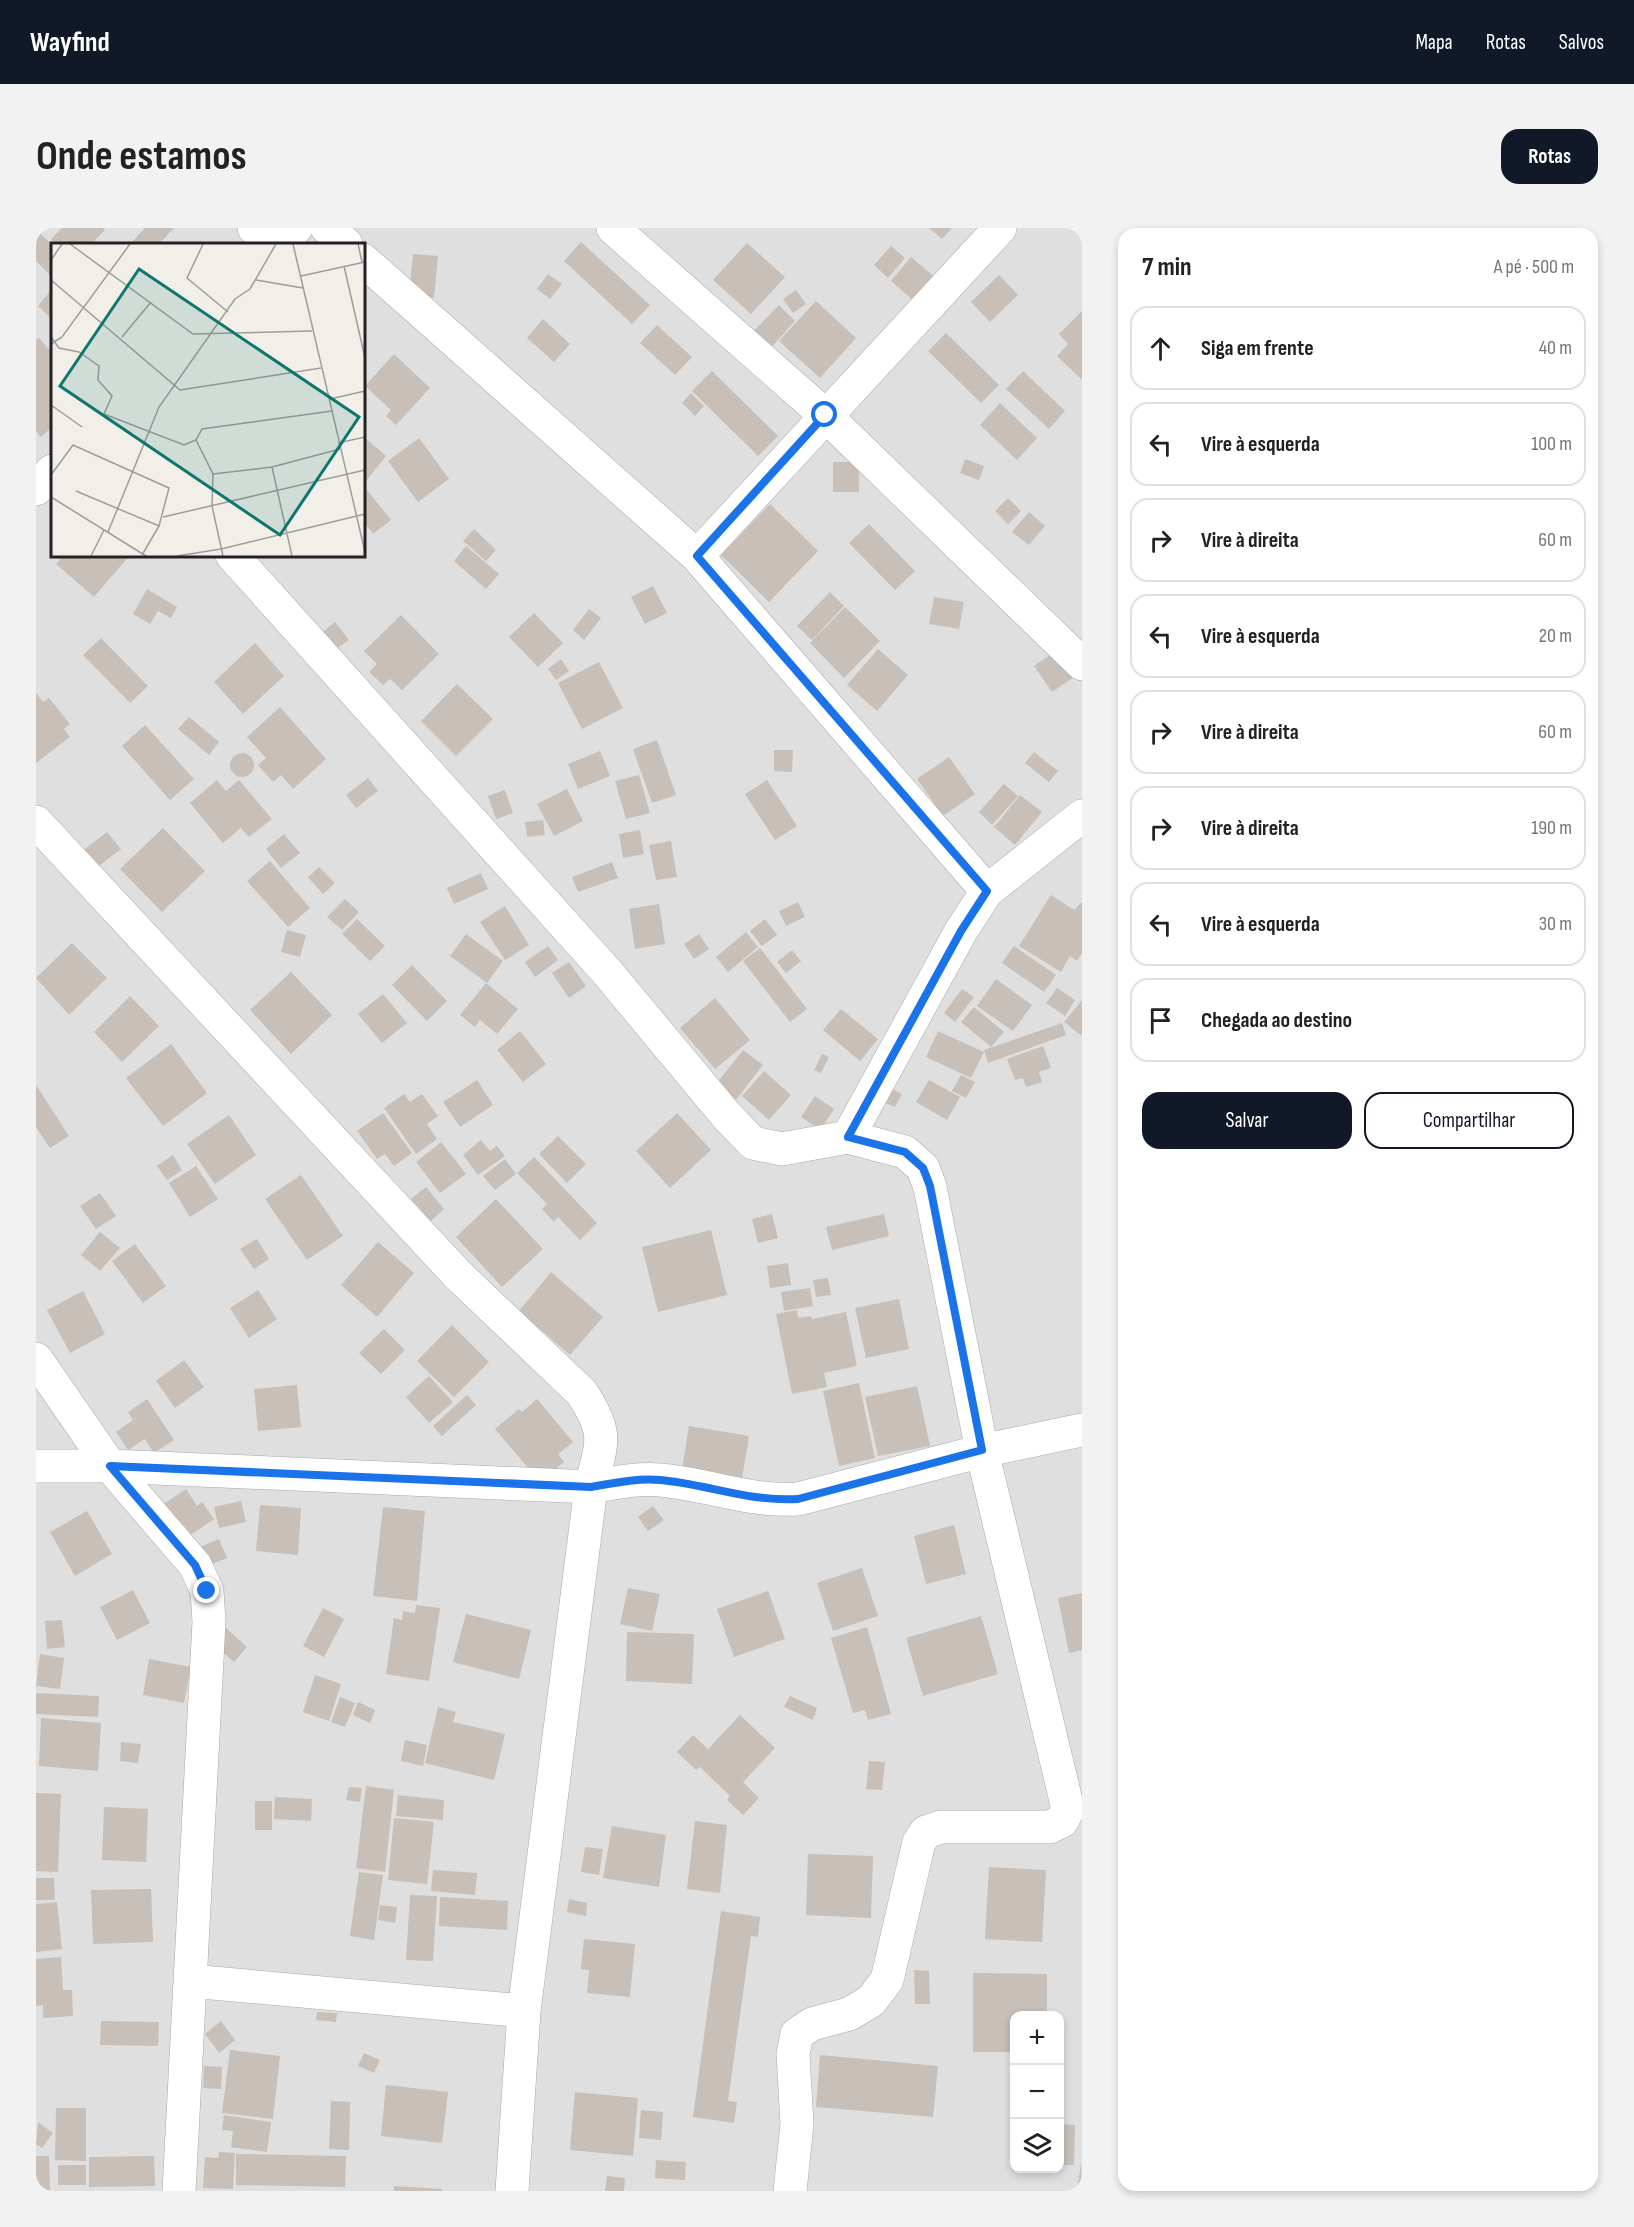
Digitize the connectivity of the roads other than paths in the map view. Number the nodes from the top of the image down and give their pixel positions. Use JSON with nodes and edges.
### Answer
{"nodes":[{"id":1,"x":254,"y":228,"type":"edge"},
{"id":2,"x":296,"y":228,"type":"edge"},
{"id":3,"x":327,"y":228,"type":"edge"},
{"id":4,"x":614,"y":228,"type":"edge"},
{"id":5,"x":1000,"y":228,"type":"edge"},
{"id":6,"x":271,"y":243,"type":"edge"},
{"id":7,"x":283,"y":243,"type":"edge"},
{"id":8,"x":345,"y":243,"type":"edge"},
{"id":9,"x":364,"y":261,"type":"edge"},
{"id":10,"x":825,"y":415,"type":"junction"},
{"id":11,"x":233,"y":556,"type":"edge"},
{"id":12,"x":697,"y":556,"type":"junction"},
{"id":13,"x":1082,"y":664,"type":"edge"},
{"id":14,"x":1082,"y":816,"type":"edge"},
{"id":15,"x":36,"y":822,"type":"edge"},
{"id":16,"x":987,"y":891,"type":"junction"},
{"id":17,"x":848,"y":1137,"type":"junction"},
{"id":18,"x":36,"y":1359,"type":"edge"},
{"id":19,"x":1082,"y":1430,"type":"edge"},
{"id":20,"x":982,"y":1450,"type":"junction"},
{"id":21,"x":36,"y":1466,"type":"edge"},
{"id":22,"x":110,"y":1466,"type":"junction"},
{"id":23,"x":591,"y":1487,"type":"junction"},
{"id":24,"x":190,"y":1981,"type":"junction"},
{"id":25,"x":524,"y":2011,"type":"junction"},
{"id":26,"x":179,"y":2191,"type":"edge"},
{"id":27,"x":512,"y":2191,"type":"edge"},
{"id":28,"x":790,"y":2191,"type":"edge"}],
"edges":[{"from":1,"to":6,"type":"street"},
{"from":2,"to":7,"type":"street"},
{"from":3,"to":8,"type":"street"},
{"from":4,"to":10,"type":"street"},
{"from":5,"to":10,"type":"street"},
{"from":9,"to":12,"type":"street"},
{"from":10,"to":12,"type":"street"},
{"from":10,"to":13,"type":"street"},
{"from":11,"to":17,"type":"street"},
{"from":12,"to":16,"type":"street"},
{"from":14,"to":16,"type":"street"},
{"from":15,"to":23,"type":"street"},
{"from":16,"to":17,"type":"street"},
{"from":17,"to":20,"type":"street"},
{"from":18,"to":22,"type":"street"},
{"from":19,"to":20,"type":"street"},
{"from":20,"to":23,"type":"street"},
{"from":20,"to":28,"type":"street"},
{"from":21,"to":22,"type":"street"},
{"from":22,"to":23,"type":"street"},
{"from":22,"to":24,"type":"street"},
{"from":23,"to":25,"type":"street"},
{"from":24,"to":25,"type":"street"},
{"from":24,"to":26,"type":"street"},
{"from":25,"to":27,"type":"street"}]}
